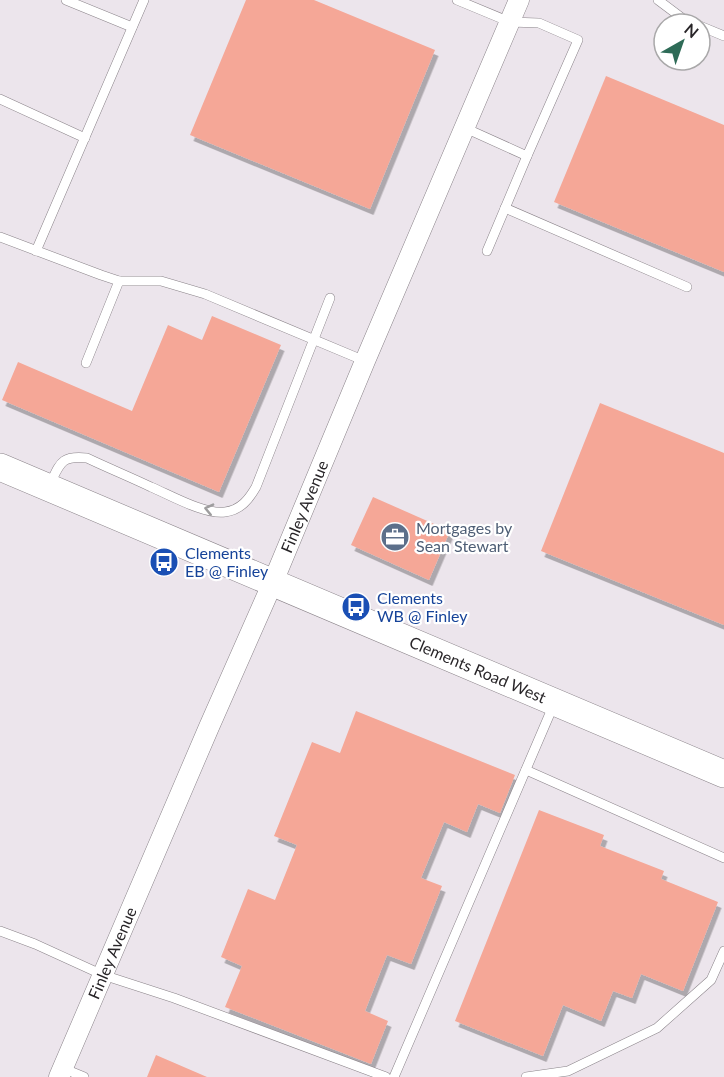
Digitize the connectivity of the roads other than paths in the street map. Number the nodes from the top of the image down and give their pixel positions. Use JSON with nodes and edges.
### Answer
{"nodes":[{"id":1,"x":66,"y":0,"type":"edge"},
{"id":2,"x":144,"y":0,"type":"edge"},
{"id":3,"x":458,"y":0,"type":"edge"},
{"id":4,"x":519,"y":0,"type":"edge"},
{"id":5,"x":658,"y":0,"type":"edge"},
{"id":6,"x":674,"y":12,"type":"edge"},
{"id":7,"x":510,"y":22,"type":"junction"},
{"id":8,"x":132,"y":27,"type":"junction"},
{"id":9,"x":0,"y":99,"type":"edge"},
{"id":10,"x":465,"y":128,"type":"junction"},
{"id":11,"x":85,"y":138,"type":"junction"},
{"id":12,"x":527,"y":156,"type":"junction"},
{"id":13,"x":505,"y":208,"type":"junction"},
{"id":14,"x":0,"y":238,"type":"edge"},
{"id":15,"x":36,"y":251,"type":"junction"},
{"id":16,"x":487,"y":251,"type":"dead end"},
{"id":17,"x":119,"y":281,"type":"junction"},
{"id":18,"x":687,"y":287,"type":"dead end"},
{"id":19,"x":330,"y":298,"type":"dead end"},
{"id":20,"x":313,"y":339,"type":"junction"},
{"id":21,"x":365,"y":361,"type":"junction"},
{"id":22,"x":86,"y":363,"type":"dead end"},
{"id":23,"x":0,"y":467,"type":"edge"},
{"id":24,"x":48,"y":488,"type":"junction"},
{"id":25,"x":273,"y":582,"type":"junction"},
{"id":26,"x":555,"y":702,"type":"junction"},
{"id":27,"x":526,"y":770,"type":"junction"},
{"id":28,"x":724,"y":774,"type":"edge"},
{"id":29,"x":724,"y":858,"type":"edge"},
{"id":30,"x":0,"y":931,"type":"edge"},
{"id":31,"x":724,"y":951,"type":"edge"},
{"id":32,"x":103,"y":975,"type":"junction"},
{"id":33,"x":61,"y":1073,"type":"edge"},
{"id":34,"x":84,"y":1077,"type":"edge"},
{"id":35,"x":386,"y":1077,"type":"edge"},
{"id":36,"x":394,"y":1077,"type":"edge"},
{"id":37,"x":526,"y":1077,"type":"edge"}],
"edges":[{"from":1,"to":8,"type":"lane"},
{"from":2,"to":8,"type":"lane"},
{"from":3,"to":7,"type":"lane"},
{"from":4,"to":7,"type":"street","name":"Finley Avenue"},
{"from":5,"to":6,"type":"lane"},
{"from":7,"to":10,"type":"street","name":"Finley Avenue"},
{"from":7,"to":12,"type":"lane"},
{"from":8,"to":11,"type":"lane"},
{"from":9,"to":11,"type":"lane"},
{"from":10,"to":12,"type":"lane"},
{"from":10,"to":21,"type":"street","name":"Finley Avenue"},
{"from":11,"to":15,"type":"lane"},
{"from":12,"to":13,"type":"lane"},
{"from":13,"to":16,"type":"lane"},
{"from":13,"to":18,"type":"lane"},
{"from":14,"to":15,"type":"lane"},
{"from":15,"to":17,"type":"lane"},
{"from":17,"to":20,"type":"lane"},
{"from":17,"to":22,"type":"lane"},
{"from":19,"to":20,"type":"lane"},
{"from":20,"to":21,"type":"lane"},
{"from":20,"to":24,"type":"lane","one_way":true},
{"from":21,"to":25,"type":"street","name":"Finley Avenue"},
{"from":23,"to":24,"type":"street","name":"Clements Road West"},
{"from":24,"to":25,"type":"street","name":"Clements Road West"},
{"from":25,"to":26,"type":"street","name":"Clements Road West"},
{"from":25,"to":32,"type":"street","name":"Finley Avenue"},
{"from":26,"to":27,"type":"lane"},
{"from":26,"to":28,"type":"street","name":"Clements Road West"},
{"from":27,"to":29,"type":"lane"},
{"from":27,"to":36,"type":"lane"},
{"from":30,"to":32,"type":"lane"},
{"from":31,"to":37,"type":"lane"},
{"from":32,"to":33,"type":"street","name":"Finley Avenue"},
{"from":32,"to":35,"type":"lane"},
{"from":33,"to":34,"type":"lane"}]}
